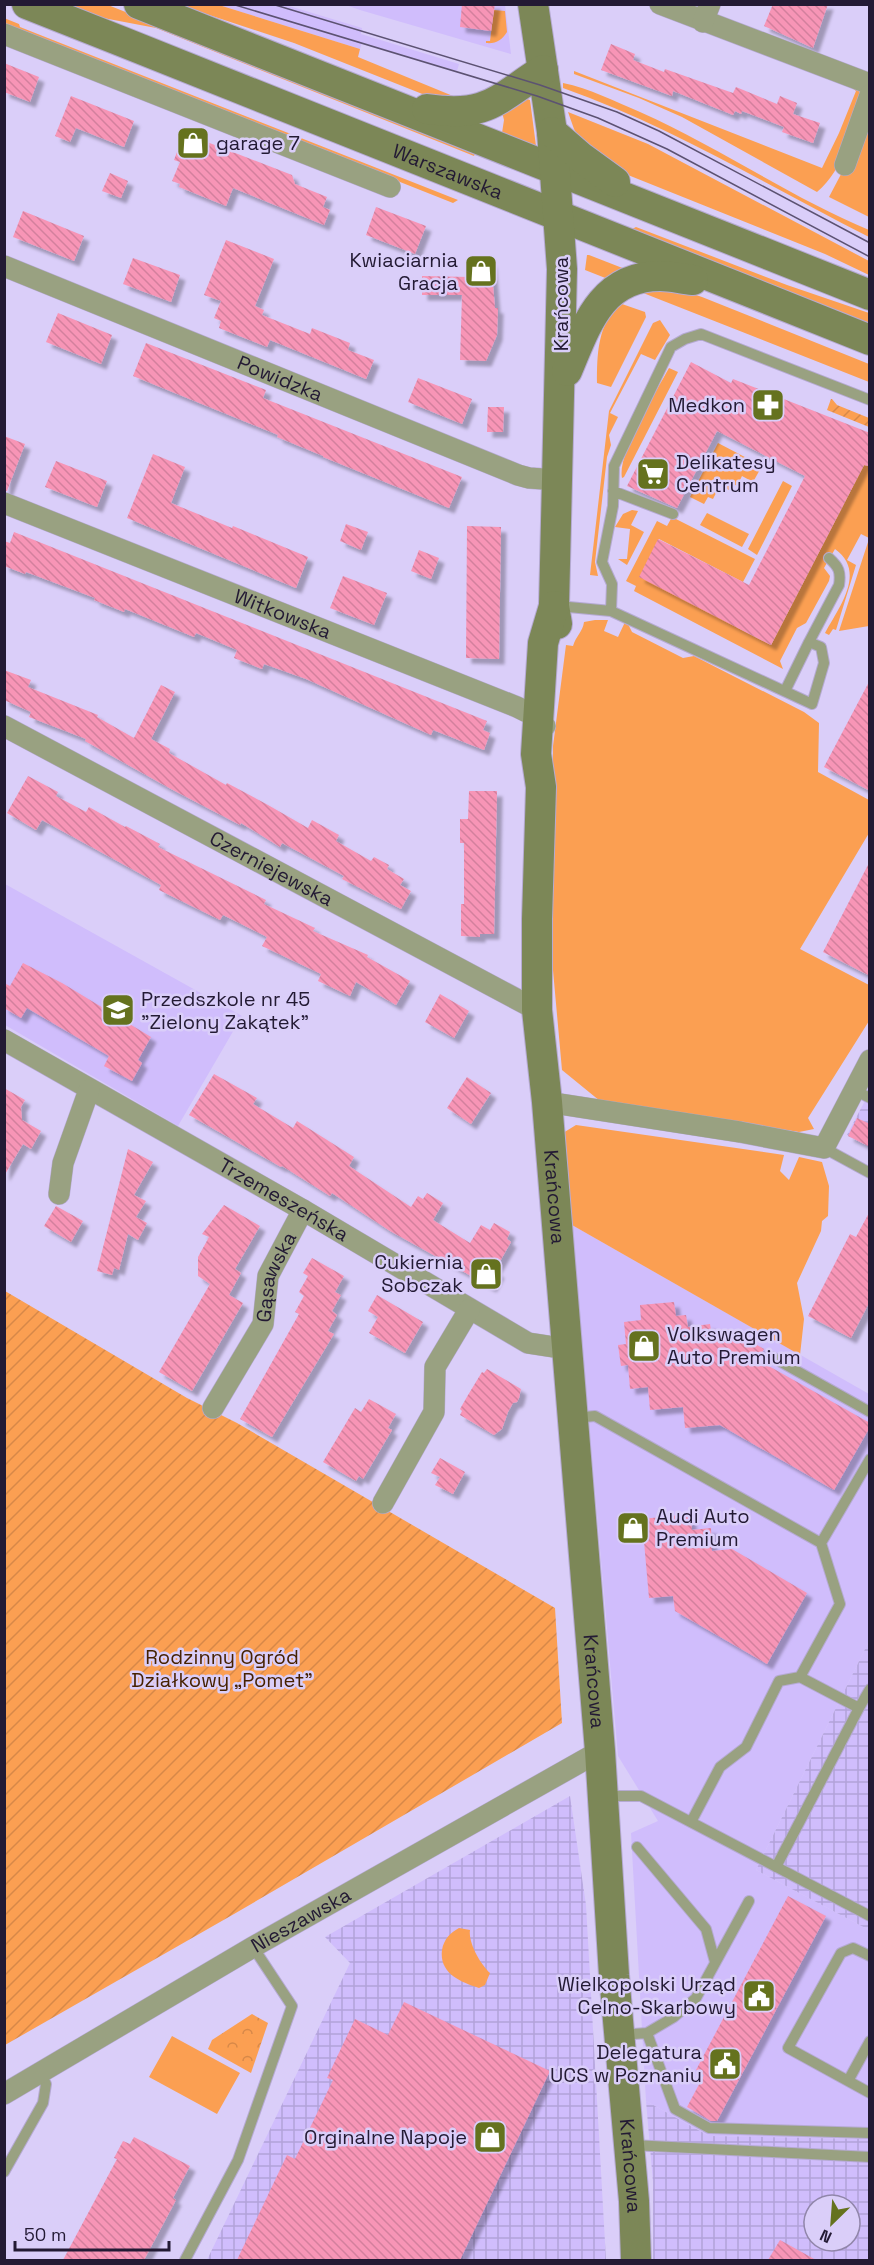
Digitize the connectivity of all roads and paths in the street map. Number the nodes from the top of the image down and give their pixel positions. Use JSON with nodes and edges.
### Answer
{"nodes":[{"id":1,"x":27,"y":4,"type":"edge"},
{"id":2,"x":139,"y":4,"type":"edge"},
{"id":3,"x":533,"y":4,"type":"edge"},
{"id":4,"x":660,"y":4,"type":"edge"},
{"id":5,"x":706,"y":13,"type":"edge"},
{"id":6,"x":4,"y":34,"type":"edge"},
{"id":7,"x":543,"y":70,"type":"junction"},
{"id":8,"x":870,"y":84,"type":"edge"},
{"id":9,"x":870,"y":95,"type":"edge"},
{"id":10,"x":389,"y":103,"type":"junction"},
{"id":11,"x":552,"y":132,"type":"junction"},
{"id":12,"x":844,"y":165,"type":"dead end"},
{"id":13,"x":556,"y":170,"type":"junction"},
{"id":14,"x":474,"y":181,"type":"junction"},
{"id":15,"x":390,"y":187,"type":"dead end"},
{"id":16,"x":672,"y":216,"type":"junction"},
{"id":17,"x":559,"y":217,"type":"junction"},
{"id":18,"x":624,"y":231,"type":"junction"},
{"id":19,"x":4,"y":266,"type":"edge"},
{"id":20,"x":732,"y":285,"type":"junction"},
{"id":21,"x":870,"y":295,"type":"edge"},
{"id":22,"x":870,"y":339,"type":"edge"},
{"id":23,"x":561,"y":385,"type":"junction"},
{"id":24,"x":870,"y":400,"type":"edge"},
{"id":25,"x":558,"y":480,"type":"junction"},
{"id":26,"x":613,"y":491,"type":"junction"},
{"id":27,"x":4,"y":502,"type":"edge"},
{"id":28,"x":674,"y":514,"type":"dead end"},
{"id":29,"x":829,"y":558,"type":"dead end"},
{"id":30,"x":554,"y":606,"type":"junction"},
{"id":31,"x":611,"y":611,"type":"junction"},
{"id":32,"x":809,"y":642,"type":"junction"},
{"id":33,"x":785,"y":691,"type":"junction"},
{"id":34,"x":4,"y":726,"type":"edge"},
{"id":35,"x":544,"y":727,"type":"junction"},
{"id":36,"x":537,"y":1010,"type":"junction"},
{"id":37,"x":4,"y":1040,"type":"edge"},
{"id":38,"x":870,"y":1060,"type":"edge"},
{"id":39,"x":89,"y":1089,"type":"junction"},
{"id":40,"x":862,"y":1094,"type":"edge"},
{"id":41,"x":547,"y":1102,"type":"junction"},
{"id":42,"x":824,"y":1148,"type":"junction"},
{"id":43,"x":870,"y":1173,"type":"edge"},
{"id":44,"x":59,"y":1194,"type":"dead end"},
{"id":45,"x":303,"y":1210,"type":"junction"},
{"id":46,"x":469,"y":1310,"type":"junction"},
{"id":47,"x":567,"y":1349,"type":"junction"},
{"id":48,"x":772,"y":1357,"type":"dead end"},
{"id":49,"x":213,"y":1408,"type":"dead end"},
{"id":50,"x":870,"y":1412,"type":"edge"},
{"id":51,"x":573,"y":1418,"type":"junction"},
{"id":52,"x":870,"y":1459,"type":"edge"},
{"id":53,"x":383,"y":1503,"type":"dead end"},
{"id":54,"x":821,"y":1543,"type":"junction"},
{"id":55,"x":800,"y":1677,"type":"junction"},
{"id":56,"x":870,"y":1689,"type":"edge"},
{"id":57,"x":859,"y":1708,"type":"junction"},
{"id":58,"x":600,"y":1751,"type":"junction"},
{"id":59,"x":603,"y":1796,"type":"junction"},
{"id":60,"x":691,"y":1822,"type":"junction"},
{"id":61,"x":637,"y":1847,"type":"dead end"},
{"id":62,"x":776,"y":1867,"type":"junction"},
{"id":63,"x":749,"y":1901,"type":"dead end"},
{"id":64,"x":870,"y":1916,"type":"edge"},
{"id":65,"x":253,"y":1947,"type":"junction"},
{"id":66,"x":870,"y":1956,"type":"edge"},
{"id":67,"x":715,"y":1962,"type":"junction"},
{"id":68,"x":634,"y":2034,"type":"junction"},
{"id":69,"x":870,"y":2041,"type":"edge"},
{"id":70,"x":40,"y":2073,"type":"junction"},
{"id":71,"x":848,"y":2081,"type":"junction"},
{"id":72,"x":870,"y":2093,"type":"edge"},
{"id":73,"x":4,"y":2094,"type":"edge"},
{"id":74,"x":870,"y":2133,"type":"edge"},
{"id":75,"x":629,"y":2144,"type":"junction"},
{"id":76,"x":870,"y":2157,"type":"edge"},
{"id":77,"x":4,"y":2172,"type":"edge"},
{"id":78,"x":185,"y":2260,"type":"edge"},
{"id":79,"x":636,"y":2260,"type":"edge"}],
"edges":[{"from":1,"to":14,"type":"street","name":"Warszawska"},
{"from":2,"to":10,"type":"street","name":"Warszawska"},
{"from":3,"to":7,"type":"street","name":"Krańcowa"},
{"from":4,"to":5,"type":"street"},
{"from":5,"to":8,"type":"street"},
{"from":6,"to":15,"type":"street","name":"Warszawska"},
{"from":7,"to":10,"type":"street"},
{"from":7,"to":11,"type":"street","name":"Krańcowa"},
{"from":9,"to":12,"type":"street"},
{"from":10,"to":13,"type":"street","name":"Warszawska"},
{"from":11,"to":13,"type":"street","name":"Krańcowa"},
{"from":11,"to":16,"type":"street"},
{"from":13,"to":14,"type":"street"},
{"from":13,"to":16,"type":"street","name":"Warszawska"},
{"from":13,"to":17,"type":"street","name":"Krańcowa"},
{"from":14,"to":17,"type":"street","name":"Warszawska"},
{"from":16,"to":18,"type":"street"},
{"from":16,"to":21,"type":"street","name":"Warszawska"},
{"from":17,"to":18,"type":"street","name":"Warszawska"},
{"from":17,"to":23,"type":"street","name":"Krańcowa"},
{"from":18,"to":20,"type":"street","name":"Warszawska"},
{"from":19,"to":25,"type":"street","name":"Powidzka"},
{"from":20,"to":22,"type":"street","name":"Warszawska"},
{"from":20,"to":23,"type":"street"},
{"from":23,"to":25,"type":"street","name":"Krańcowa"},
{"from":24,"to":26,"type":"lane"},
{"from":25,"to":30,"type":"street","name":"Krańcowa"},
{"from":26,"to":28,"type":"lane"},
{"from":26,"to":31,"type":"lane"},
{"from":27,"to":35,"type":"street","name":"Witkowska"},
{"from":29,"to":32,"type":"lane"},
{"from":30,"to":31,"type":"lane"},
{"from":30,"to":35,"type":"street","name":"Krańcowa"},
{"from":31,"to":33,"type":"lane"},
{"from":32,"to":33,"type":"lane"},
{"from":32,"to":33,"type":"lane"},
{"from":34,"to":36,"type":"street","name":"Czerniejewska"},
{"from":35,"to":36,"type":"street","name":"Krańcowa"},
{"from":36,"to":41,"type":"street","name":"Krańcowa"},
{"from":37,"to":39,"type":"street","name":"Trzemeszeńska"},
{"from":38,"to":40,"type":"street"},
{"from":39,"to":44,"type":"street"},
{"from":39,"to":45,"type":"street","name":"Trzemeszeńska"},
{"from":40,"to":42,"type":"street"},
{"from":41,"to":42,"type":"street"},
{"from":41,"to":47,"type":"street","name":"Krańcowa"},
{"from":42,"to":43,"type":"lane"},
{"from":45,"to":46,"type":"street","name":"Trzemeszeńska"},
{"from":45,"to":49,"type":"street","name":"Gąsawska"},
{"from":46,"to":47,"type":"street","name":"Trzemeszeńska"},
{"from":46,"to":53,"type":"street"},
{"from":47,"to":51,"type":"street","name":"Krańcowa"},
{"from":48,"to":50,"type":"lane"},
{"from":51,"to":54,"type":"lane"},
{"from":51,"to":58,"type":"street","name":"Krańcowa"},
{"from":52,"to":54,"type":"lane"},
{"from":54,"to":55,"type":"lane"},
{"from":55,"to":57,"type":"lane"},
{"from":55,"to":60,"type":"lane"},
{"from":56,"to":57,"type":"lane"},
{"from":57,"to":62,"type":"lane"},
{"from":58,"to":59,"type":"street","name":"Krańcowa"},
{"from":58,"to":65,"type":"street","name":"Nieszawska"},
{"from":59,"to":60,"type":"lane"},
{"from":59,"to":68,"type":"street","name":"Krańcowa"},
{"from":60,"to":62,"type":"lane"},
{"from":61,"to":67,"type":"lane"},
{"from":62,"to":64,"type":"lane"},
{"from":63,"to":67,"type":"lane"},
{"from":65,"to":70,"type":"street","name":"Nieszawska"},
{"from":65,"to":78,"type":"lane"},
{"from":66,"to":71,"type":"lane"},
{"from":67,"to":68,"type":"lane"},
{"from":68,"to":74,"type":"lane"},
{"from":68,"to":75,"type":"street","name":"Krańcowa"},
{"from":69,"to":71,"type":"lane"},
{"from":70,"to":73,"type":"street","name":"Nieszawska"},
{"from":70,"to":77,"type":"lane"},
{"from":71,"to":72,"type":"lane"},
{"from":75,"to":76,"type":"lane"},
{"from":75,"to":79,"type":"street","name":"Krańcowa"}]}
